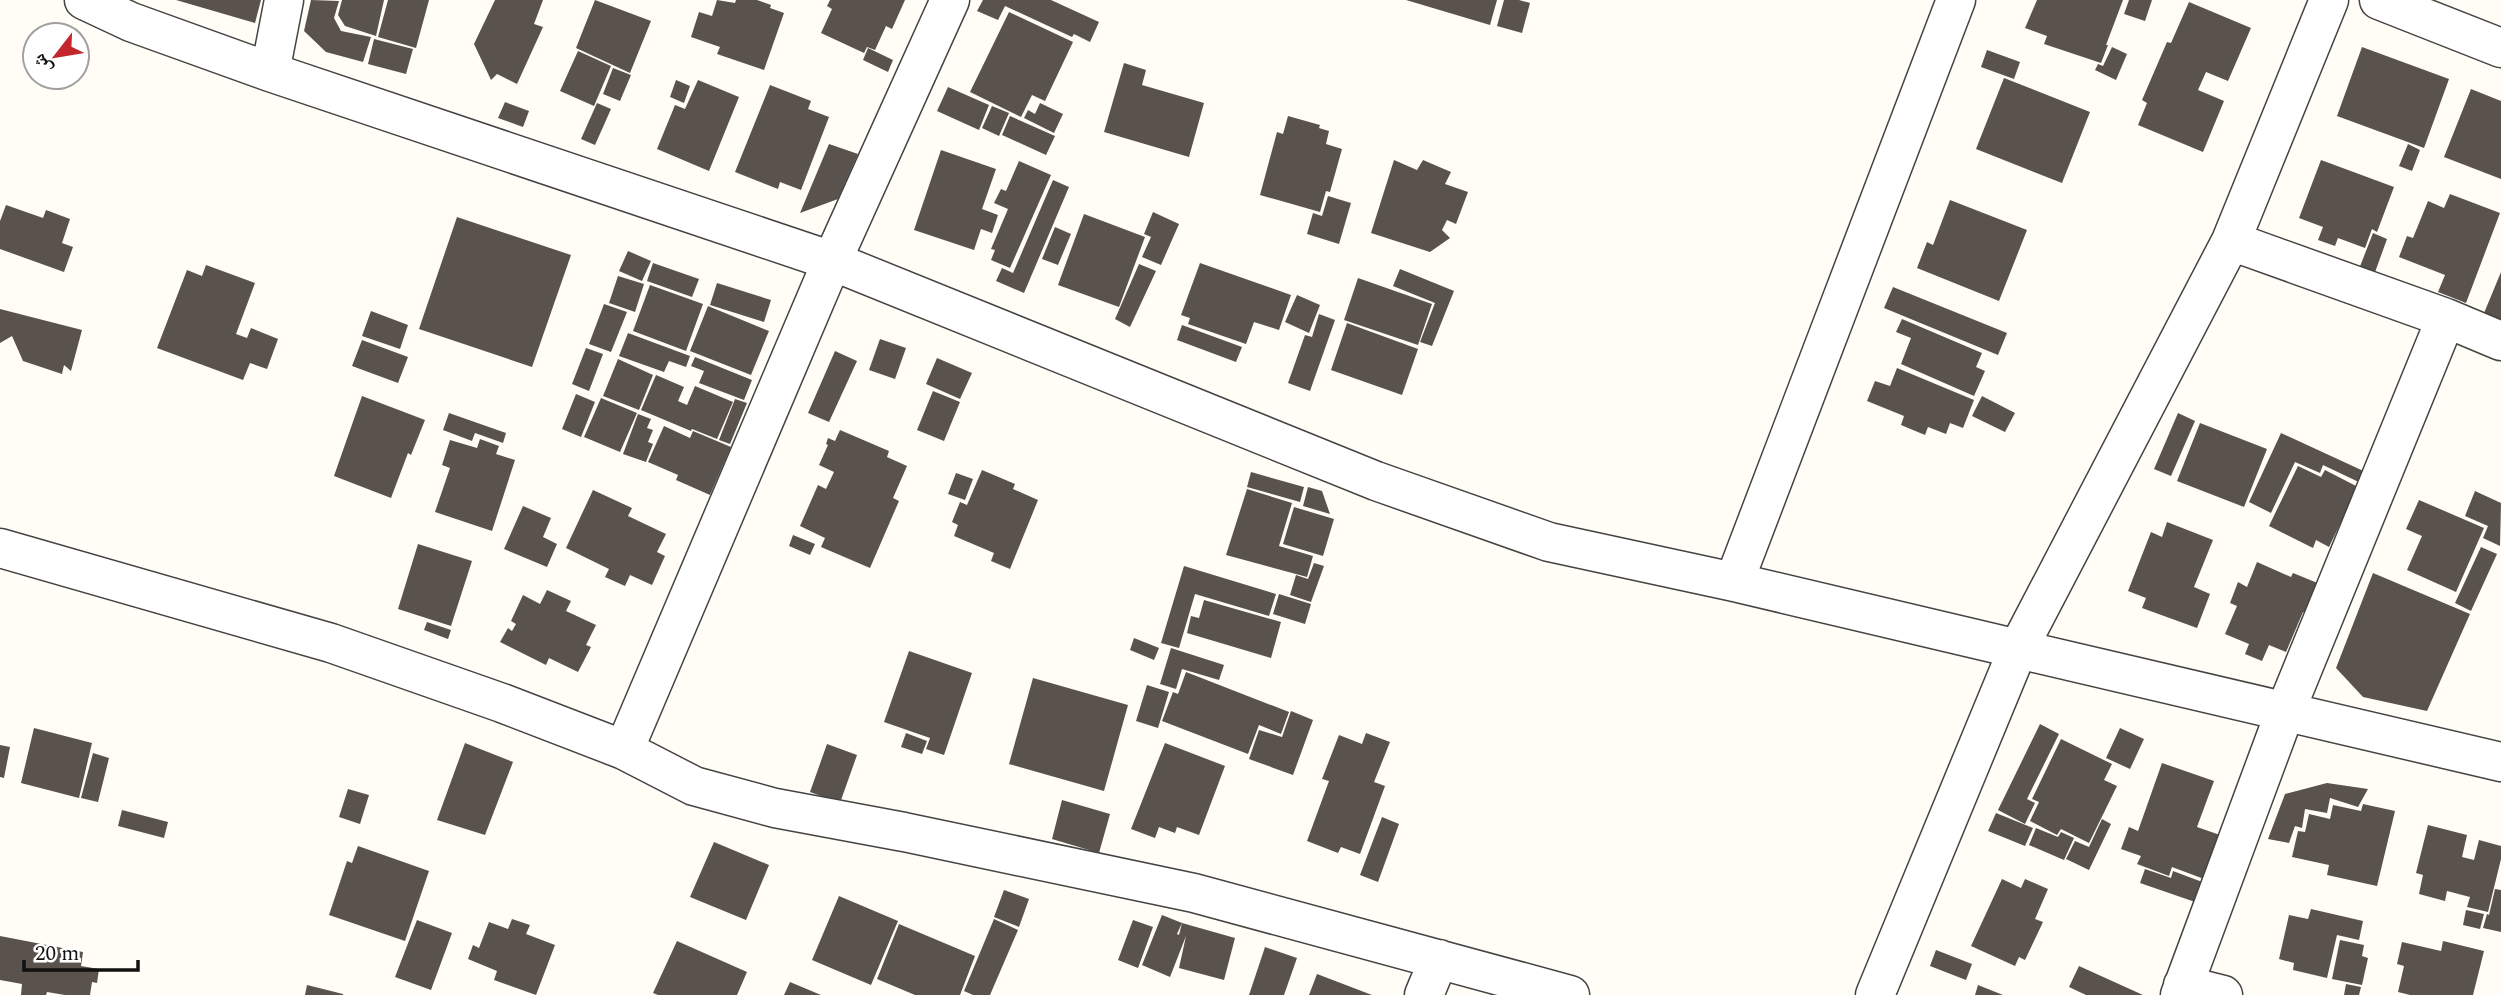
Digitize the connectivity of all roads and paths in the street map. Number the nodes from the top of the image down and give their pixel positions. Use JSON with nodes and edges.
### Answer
{"nodes":[{"id":1,"x":84,"y":0,"type":"edge"},
{"id":2,"x":284,"y":0,"type":"edge"},
{"id":3,"x":950,"y":0,"type":"edge"},
{"id":4,"x":1955,"y":0,"type":"edge"},
{"id":5,"x":2329,"y":0,"type":"edge"},
{"id":6,"x":2379,"y":0,"type":"edge"},
{"id":7,"x":2501,"y":48,"type":"edge"},
{"id":8,"x":270,"y":72,"type":"junction"},
{"id":9,"x":2231,"y":240,"type":"junction"},
{"id":10,"x":832,"y":261,"type":"junction"},
{"id":11,"x":2446,"y":318,"type":"junction"},
{"id":12,"x":2501,"y":341,"type":"edge"},
{"id":13,"x":0,"y":548,"type":"edge"},
{"id":14,"x":1734,"y":582,"type":"junction"},
{"id":15,"x":2018,"y":649,"type":"junction"},
{"id":16,"x":2285,"y":712,"type":"junction"},
{"id":17,"x":624,"y":750,"type":"junction"},
{"id":18,"x":2501,"y":762,"type":"edge"},
{"id":19,"x":1439,"y":959,"type":"junction"},
{"id":20,"x":2181,"y":990,"type":"edge"},
{"id":21,"x":1424,"y":995,"type":"edge"},
{"id":22,"x":1569,"y":995,"type":"edge"},
{"id":23,"x":1875,"y":995,"type":"edge"},
{"id":24,"x":2223,"y":995,"type":"edge"}],
"edges":[{"from":1,"to":8,"type":"street"},
{"from":2,"to":8,"type":"street"},
{"from":3,"to":10,"type":"street"},
{"from":4,"to":14,"type":"street"},
{"from":5,"to":9,"type":"street"},
{"from":6,"to":7,"type":"street"},
{"from":8,"to":10,"type":"street"},
{"from":9,"to":11,"type":"street"},
{"from":9,"to":15,"type":"street"},
{"from":10,"to":14,"type":"street"},
{"from":10,"to":17,"type":"street"},
{"from":11,"to":12,"type":"street"},
{"from":11,"to":16,"type":"street"},
{"from":13,"to":17,"type":"street"},
{"from":14,"to":15,"type":"street"},
{"from":15,"to":16,"type":"street"},
{"from":15,"to":23,"type":"street"},
{"from":16,"to":18,"type":"street"},
{"from":16,"to":20,"type":"street"},
{"from":17,"to":19,"type":"street"},
{"from":19,"to":21,"type":"street"},
{"from":19,"to":22,"type":"street"},
{"from":20,"to":24,"type":"street"}]}
